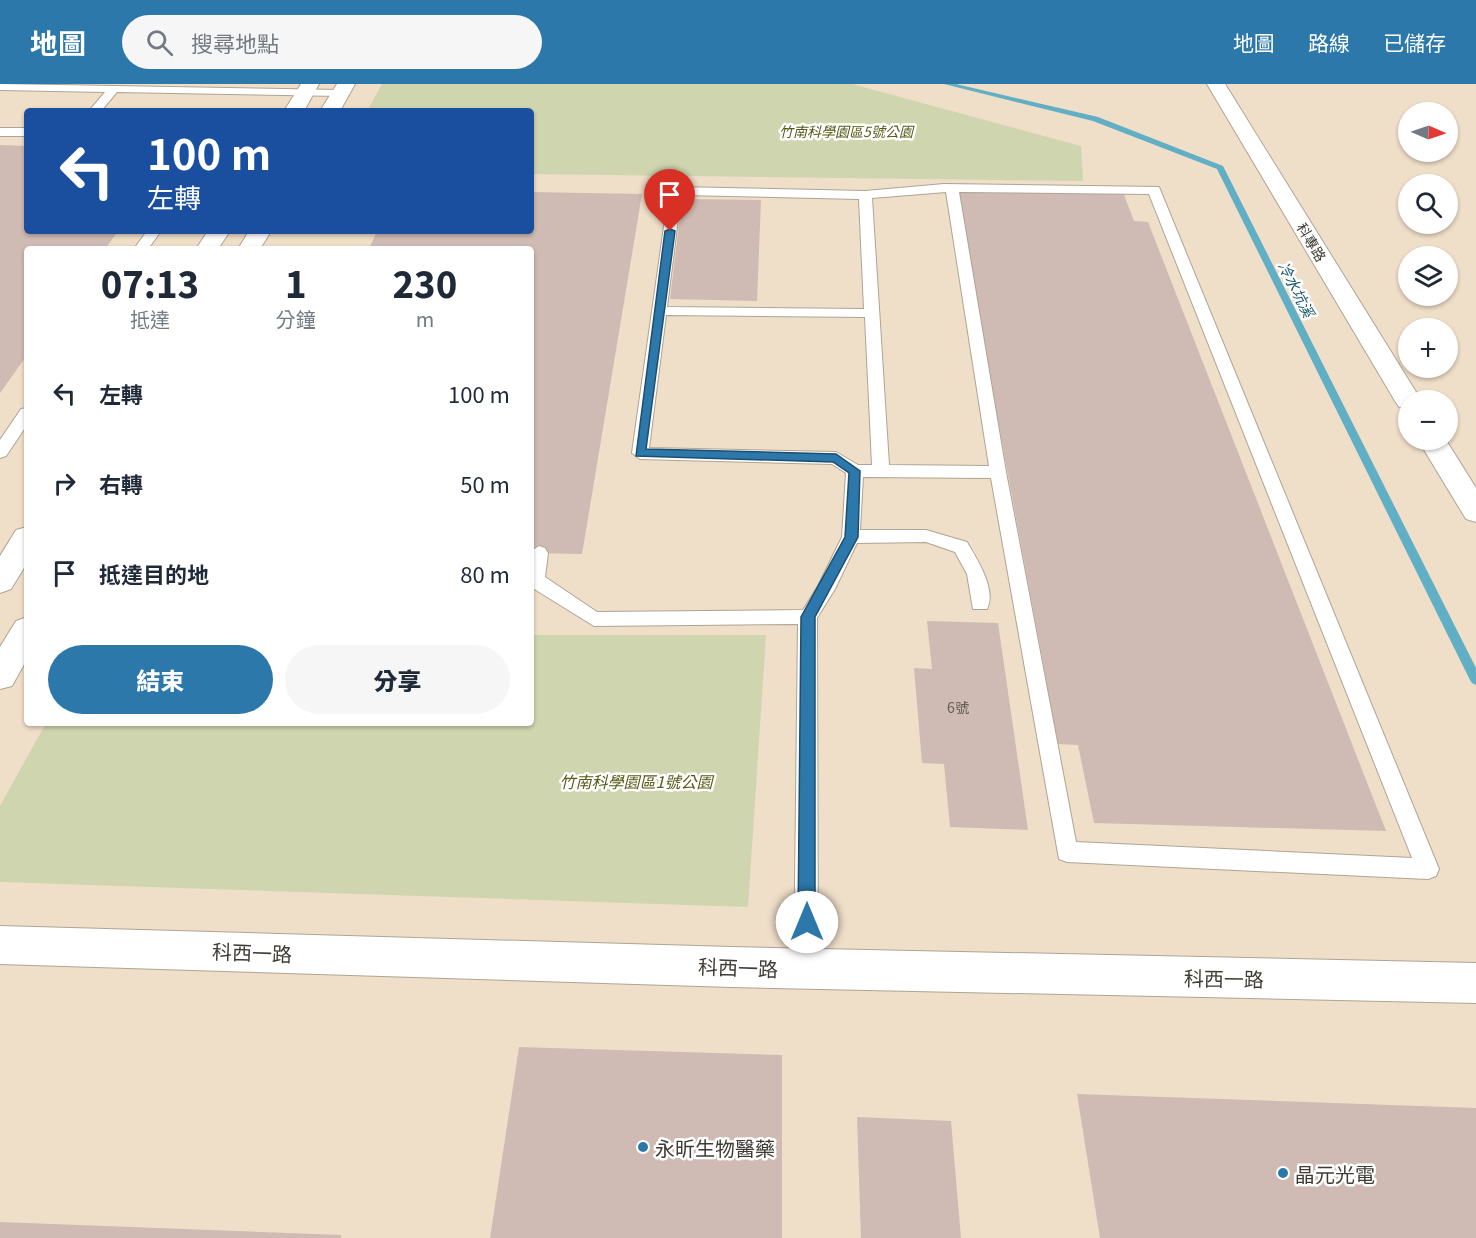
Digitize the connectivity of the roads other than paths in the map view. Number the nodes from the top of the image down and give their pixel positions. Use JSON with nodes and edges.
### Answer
{"nodes":[{"id":1,"x":1216,"y":84,"type":"edge"},
{"id":2,"x":0,"y":87,"type":"edge"},
{"id":3,"x":308,"y":88,"type":"edge"},
{"id":4,"x":343,"y":88,"type":"edge"},
{"id":5,"x":114,"y":89,"type":"junction"},
{"id":6,"x":98,"y":108,"type":"edge"},
{"id":7,"x":296,"y":108,"type":"edge"},
{"id":8,"x":332,"y":108,"type":"edge"},
{"id":9,"x":0,"y":132,"type":"edge"},
{"id":10,"x":24,"y":132,"type":"edge"},
{"id":11,"x":952,"y":188,"type":"junction"},
{"id":12,"x":865,"y":195,"type":"junction"},
{"id":13,"x":660,"y":311,"type":"junction"},
{"id":14,"x":872,"y":313,"type":"junction"},
{"id":15,"x":1401,"y":390,"type":"edge"},
{"id":16,"x":24,"y":417,"type":"edge"},
{"id":17,"x":1438,"y":450,"type":"edge"},
{"id":18,"x":0,"y":452,"type":"edge"},
{"id":19,"x":855,"y":471,"type":"junction"},
{"id":20,"x":881,"y":471,"type":"junction"},
{"id":21,"x":998,"y":472,"type":"junction"},
{"id":22,"x":1476,"y":512,"type":"edge"},
{"id":23,"x":851,"y":537,"type":"junction"},
{"id":24,"x":24,"y":542,"type":"edge"},
{"id":25,"x":539,"y":553,"type":"dead end"},
{"id":26,"x":0,"y":581,"type":"edge"},
{"id":27,"x":980,"y":604,"type":"dead end"},
{"id":28,"x":808,"y":617,"type":"junction"},
{"id":29,"x":24,"y":635,"type":"edge"},
{"id":30,"x":0,"y":676,"type":"edge"},
{"id":31,"x":0,"y":945,"type":"edge"},
{"id":32,"x":806,"y":969,"type":"junction"},
{"id":33,"x":1476,"y":983,"type":"edge"}],
"edges":[{"from":1,"to":15,"type":"street","name":"科專路"},
{"from":2,"to":5,"type":"lane"},
{"from":3,"to":4,"type":"lane"},
{"from":3,"to":5,"type":"lane"},
{"from":3,"to":7,"type":"street"},
{"from":4,"to":8,"type":"street"},
{"from":5,"to":6,"type":"lane"},
{"from":9,"to":10,"type":"lane"},
{"from":11,"to":12,"type":"lane"},
{"from":11,"to":21,"type":"lane"},
{"from":11,"to":21,"type":"lane"},
{"from":12,"to":13,"type":"lane"},
{"from":12,"to":14,"type":"lane"},
{"from":13,"to":14,"type":"lane"},
{"from":13,"to":19,"type":"lane"},
{"from":14,"to":20,"type":"lane"},
{"from":16,"to":18,"type":"lane"},
{"from":17,"to":22,"type":"street"},
{"from":19,"to":20,"type":"lane"},
{"from":19,"to":23,"type":"lane"},
{"from":20,"to":21,"type":"lane"},
{"from":23,"to":27,"type":"lane"},
{"from":23,"to":28,"type":"lane"},
{"from":24,"to":26,"type":"street"},
{"from":25,"to":28,"type":"lane"},
{"from":28,"to":32,"type":"lane"},
{"from":29,"to":30,"type":"street"},
{"from":31,"to":32,"type":"street","name":"科西一路"},
{"from":32,"to":33,"type":"street","name":"科西一路"}]}
